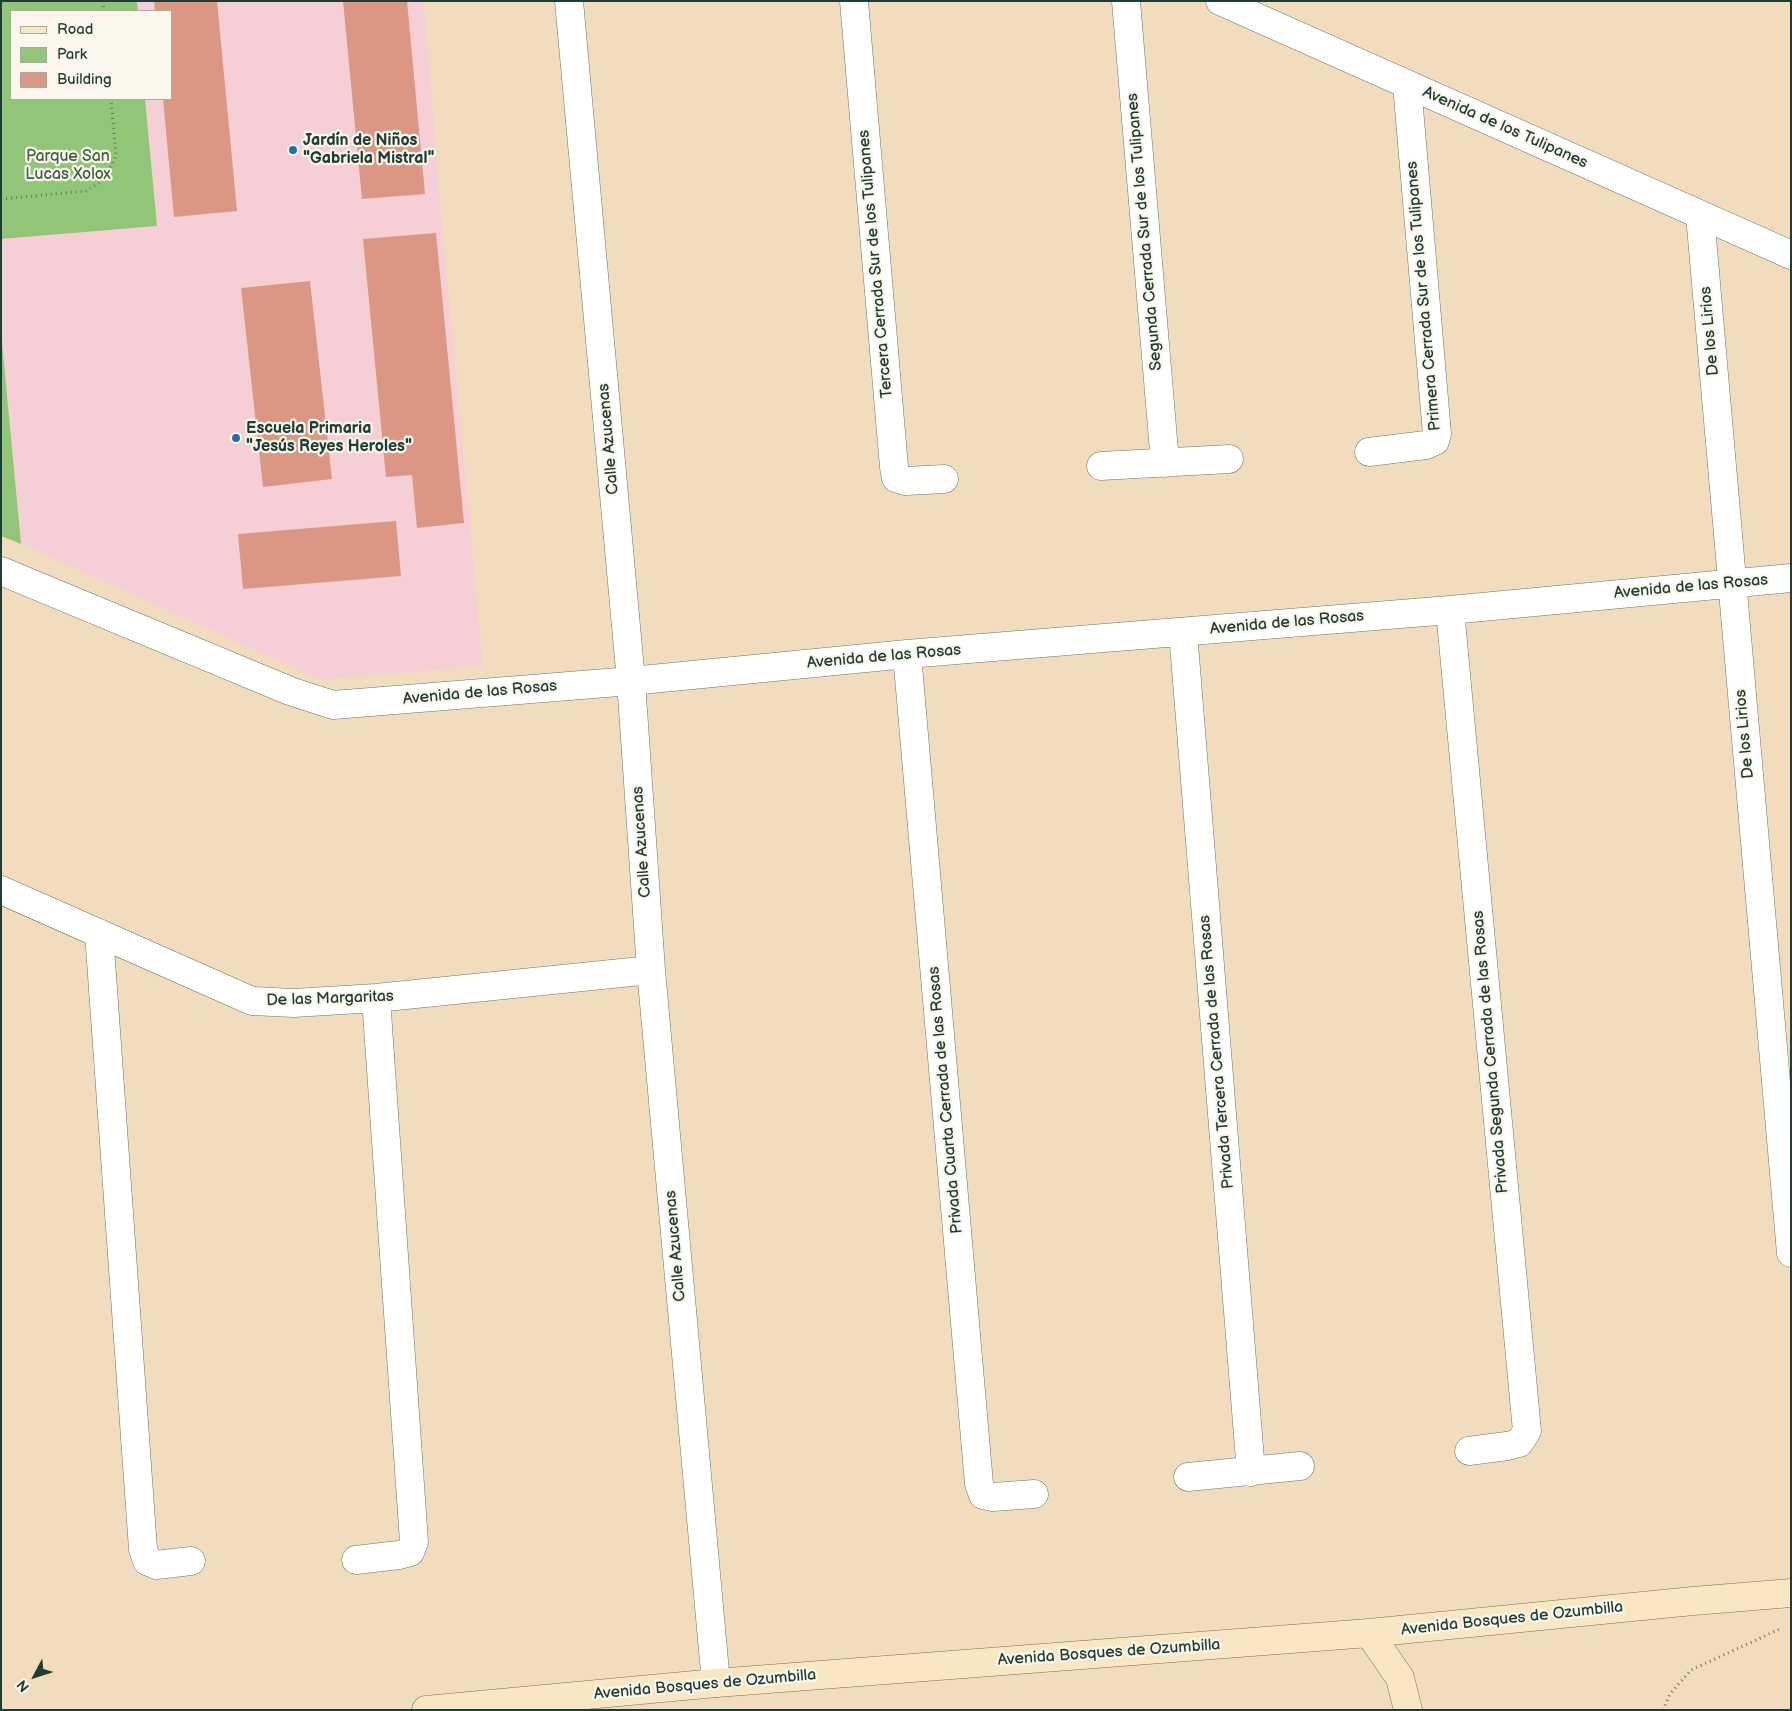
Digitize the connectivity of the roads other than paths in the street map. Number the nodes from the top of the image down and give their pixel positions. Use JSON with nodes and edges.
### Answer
{"nodes":[{"id":1,"x":569,"y":1,"type":"edge"},
{"id":2,"x":854,"y":1,"type":"edge"},
{"id":3,"x":1126,"y":1,"type":"edge"},
{"id":4,"x":1220,"y":1,"type":"edge"},
{"id":5,"x":1407,"y":85,"type":"junction"},
{"id":6,"x":1700,"y":216,"type":"junction"},
{"id":7,"x":1791,"y":255,"type":"edge"},
{"id":8,"x":1369,"y":452,"type":"dead end"},
{"id":9,"x":1229,"y":459,"type":"dead end"},
{"id":10,"x":1165,"y":463,"type":"junction"},
{"id":11,"x":1101,"y":466,"type":"dead end"},
{"id":12,"x":944,"y":479,"type":"dead end"},
{"id":13,"x":1,"y":571,"type":"edge"},
{"id":14,"x":1791,"y":578,"type":"edge"},
{"id":15,"x":1732,"y":583,"type":"junction"},
{"id":16,"x":1450,"y":610,"type":"junction"},
{"id":17,"x":1183,"y":632,"type":"junction"},
{"id":18,"x":907,"y":654,"type":"junction"},
{"id":19,"x":631,"y":681,"type":"junction"},
{"id":20,"x":1,"y":890,"type":"edge"},
{"id":21,"x":100,"y":933,"type":"junction"},
{"id":22,"x":651,"y":970,"type":"junction"},
{"id":23,"x":376,"y":998,"type":"junction"},
{"id":24,"x":1791,"y":1253,"type":"edge"},
{"id":25,"x":1469,"y":1451,"type":"dead end"},
{"id":26,"x":1300,"y":1466,"type":"dead end"},
{"id":27,"x":1251,"y":1472,"type":"junction"},
{"id":28,"x":1188,"y":1477,"type":"dead end"},
{"id":29,"x":1034,"y":1494,"type":"dead end"},
{"id":30,"x":356,"y":1560,"type":"dead end"},
{"id":31,"x":191,"y":1561,"type":"dead end"},
{"id":32,"x":1791,"y":1593,"type":"edge"},
{"id":33,"x":1369,"y":1633,"type":"junction"},
{"id":34,"x":716,"y":1684,"type":"junction"},
{"id":35,"x":426,"y":1710,"type":"edge"},
{"id":36,"x":1408,"y":1710,"type":"edge"}],
"edges":[{"from":1,"to":19,"type":"street","name":"Calle Azucenas"},
{"from":2,"to":12,"type":"street","name":"Tercera Cerrada Sur de los Tulipanes"},
{"from":3,"to":10,"type":"street","name":"Segunda Cerrada Sur de los Tulipanes"},
{"from":4,"to":5,"type":"street","name":"Avenida de los Tulipanes"},
{"from":5,"to":6,"type":"street","name":"Avenida de los Tulipanes"},
{"from":5,"to":8,"type":"street","name":"Primera Cerrada Sur de los Tulipanes"},
{"from":6,"to":7,"type":"street","name":"Avenida de los Tulipanes"},
{"from":6,"to":15,"type":"street","name":"De los Lirios"},
{"from":9,"to":10,"type":"street"},
{"from":10,"to":11,"type":"street"},
{"from":13,"to":19,"type":"street","name":"Avenida de las Rosas"},
{"from":14,"to":15,"type":"street","name":"Avenida de las Rosas"},
{"from":15,"to":16,"type":"street","name":"Avenida de las Rosas"},
{"from":15,"to":24,"type":"street","name":"De los Lirios"},
{"from":16,"to":17,"type":"street","name":"Avenida de las Rosas"},
{"from":16,"to":25,"type":"street","name":"Privada Segunda Cerrada de las Rosas"},
{"from":17,"to":18,"type":"street","name":"Avenida de las Rosas"},
{"from":17,"to":27,"type":"street","name":"Privada Tercera Cerrada de las Rosas"},
{"from":18,"to":19,"type":"street","name":"Avenida de las Rosas"},
{"from":18,"to":29,"type":"street","name":"Privada Cuarta Cerrada de las Rosas"},
{"from":19,"to":22,"type":"street","name":"Calle Azucenas"},
{"from":20,"to":21,"type":"street","name":"De las Margaritas"},
{"from":21,"to":23,"type":"street","name":"De las Margaritas"},
{"from":21,"to":31,"type":"street"},
{"from":22,"to":23,"type":"street","name":"De las Margaritas"},
{"from":22,"to":34,"type":"street","name":"Calle Azucenas"},
{"from":23,"to":30,"type":"street"},
{"from":26,"to":27,"type":"street"},
{"from":27,"to":28,"type":"street"},
{"from":32,"to":33,"type":"main road","name":"Avenida Bosques de Ozumbilla"},
{"from":33,"to":34,"type":"main road","name":"Avenida Bosques de Ozumbilla"},
{"from":33,"to":36,"type":"main road"},
{"from":34,"to":35,"type":"main road","name":"Avenida Bosques de Ozumbilla"}]}
